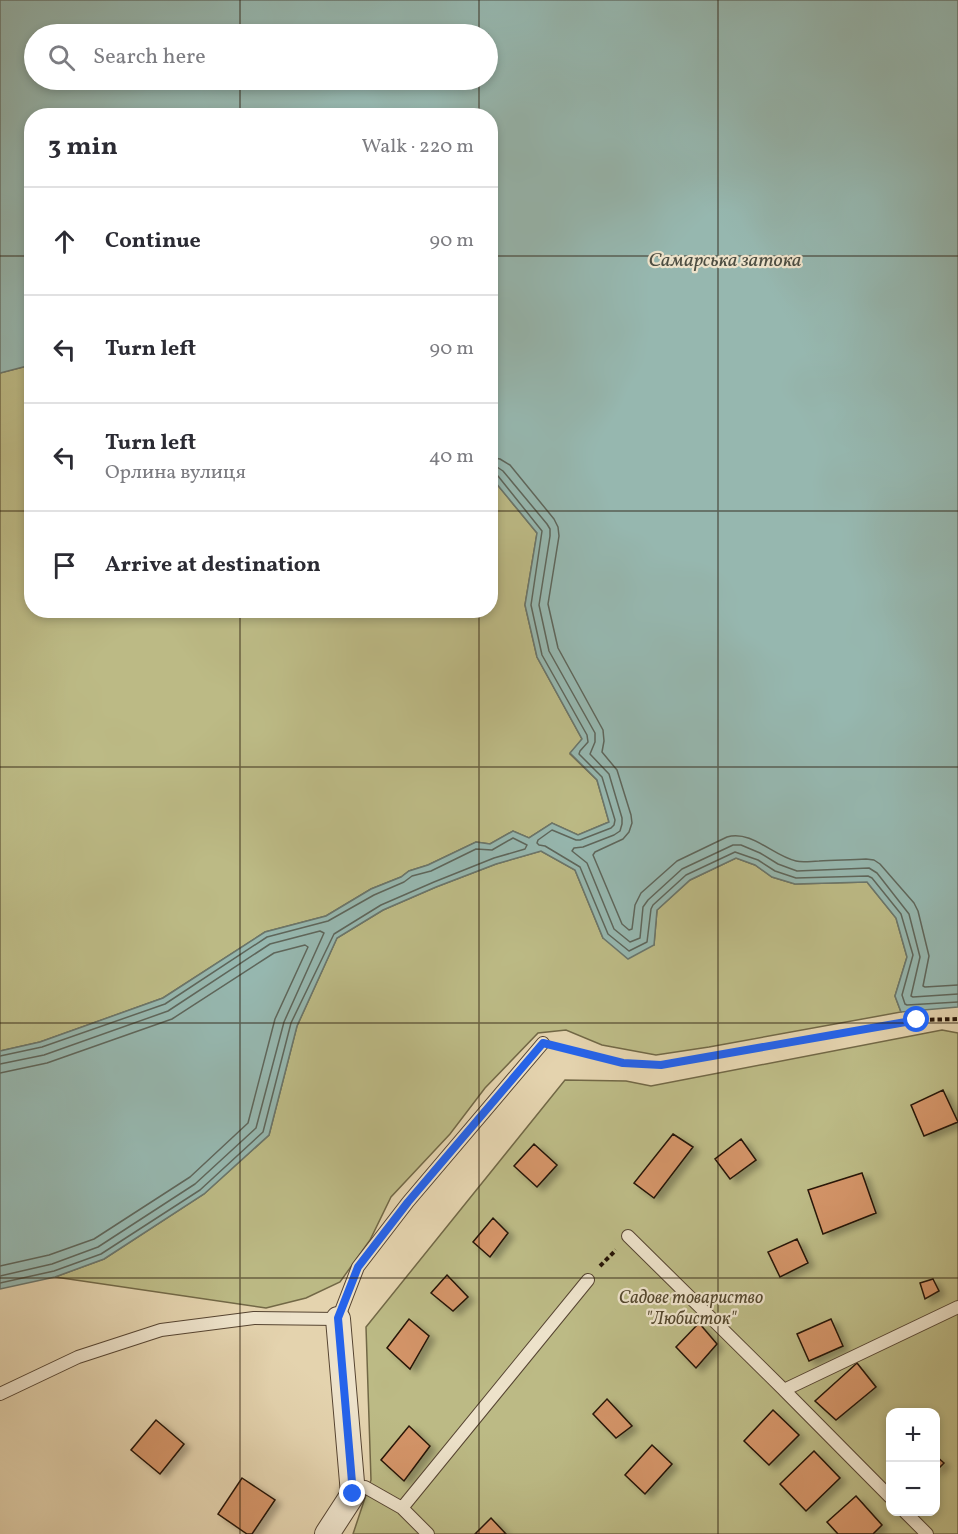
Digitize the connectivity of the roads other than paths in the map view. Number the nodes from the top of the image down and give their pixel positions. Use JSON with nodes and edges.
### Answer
{"nodes":[{"id":1,"x":543,"y":1043,"type":"road end"},
{"id":2,"x":628,"y":1236,"type":"road end"},
{"id":3,"x":588,"y":1281,"type":"road end"},
{"id":4,"x":958,"y":1307,"type":"edge"},
{"id":5,"x":338,"y":1318,"type":"junction"},
{"id":6,"x":784,"y":1390,"type":"junction"},
{"id":7,"x":0,"y":1394,"type":"edge"},
{"id":8,"x":886,"y":1492,"type":"edge"},
{"id":9,"x":353,"y":1494,"type":"junction"},
{"id":10,"x":402,"y":1508,"type":"junction"},
{"id":11,"x":909,"y":1516,"type":"edge"},
{"id":12,"x":327,"y":1534,"type":"edge"},
{"id":13,"x":428,"y":1534,"type":"edge"},
{"id":14,"x":927,"y":1534,"type":"edge"}],
"edges":[{"from":1,"to":5,"type":"lane"},
{"from":2,"to":6,"type":"lane"},
{"from":3,"to":10,"type":"lane"},
{"from":4,"to":6,"type":"lane"},
{"from":5,"to":7,"type":"lane"},
{"from":5,"to":9,"type":"street"},
{"from":6,"to":8,"type":"lane"},
{"from":9,"to":10,"type":"lane"},
{"from":9,"to":12,"type":"street"},
{"from":10,"to":13,"type":"lane"},
{"from":11,"to":14,"type":"lane"}]}
